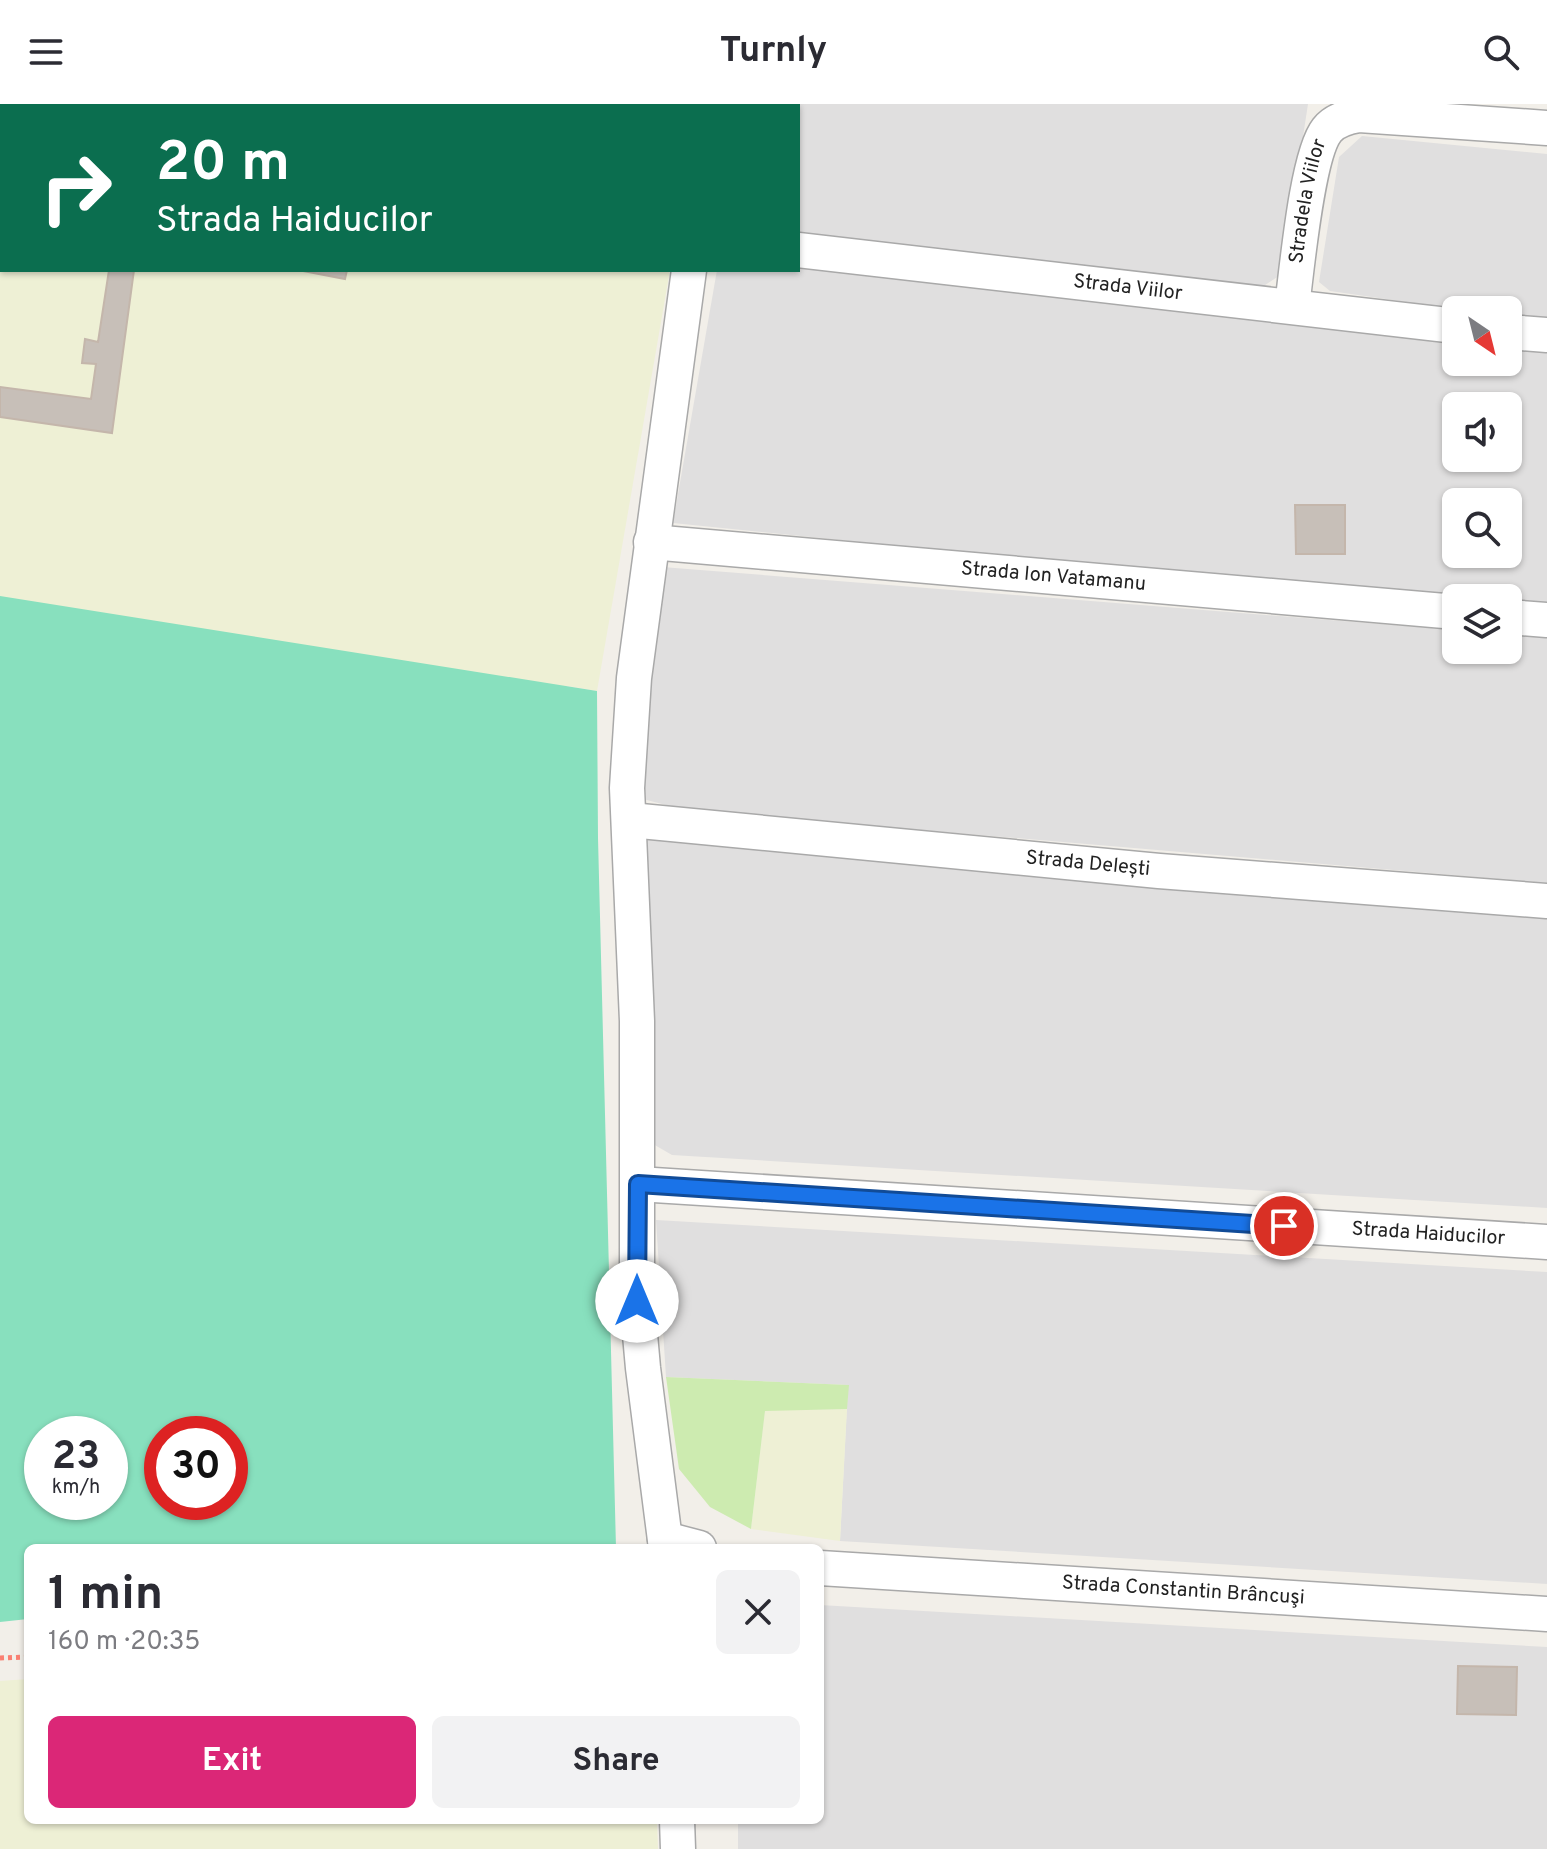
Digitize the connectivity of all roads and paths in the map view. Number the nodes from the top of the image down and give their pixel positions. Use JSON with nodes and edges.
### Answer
{"nodes":[{"id":1,"x":1547,"y":128,"type":"edge"},
{"id":2,"x":800,"y":250,"type":"edge"},
{"id":3,"x":689,"y":272,"type":"edge"},
{"id":4,"x":1292,"y":306,"type":"junction"},
{"id":5,"x":1442,"y":324,"type":"edge"},
{"id":6,"x":1522,"y":333,"type":"edge"},
{"id":7,"x":1547,"y":335,"type":"edge"},
{"id":8,"x":651,"y":542,"type":"junction"},
{"id":9,"x":1442,"y":611,"type":"edge"},
{"id":10,"x":1522,"y":618,"type":"edge"},
{"id":11,"x":1547,"y":620,"type":"edge"},
{"id":12,"x":630,"y":820,"type":"junction"},
{"id":13,"x":1547,"y":901,"type":"edge"},
{"id":14,"x":638,"y":1184,"type":"junction"},
{"id":15,"x":1547,"y":1242,"type":"edge"},
{"id":16,"x":665,"y":1544,"type":"edge"},
{"id":17,"x":824,"y":1568,"type":"edge"},
{"id":18,"x":1547,"y":1614,"type":"edge"},
{"id":19,"x":24,"y":1657,"type":"edge"},
{"id":20,"x":0,"y":1658,"type":"edge"},
{"id":21,"x":677,"y":1824,"type":"edge"},
{"id":22,"x":678,"y":1849,"type":"edge"}],
"edges":[{"from":1,"to":4,"type":"street","name":"Stradela Viilor"},
{"from":2,"to":4,"type":"street","name":"Strada Viilor"},
{"from":3,"to":8,"type":"street"},
{"from":4,"to":5,"type":"street","name":"Strada Viilor"},
{"from":6,"to":7,"type":"street"},
{"from":8,"to":9,"type":"street","name":"Strada Ion Vatamanu"},
{"from":8,"to":12,"type":"street"},
{"from":10,"to":11,"type":"street"},
{"from":12,"to":13,"type":"street","name":"Strada Delești"},
{"from":12,"to":14,"type":"street"},
{"from":14,"to":15,"type":"street","name":"Strada Haiducilor"},
{"from":14,"to":16,"type":"street"},
{"from":17,"to":18,"type":"street","name":"Strada Constantin Brâncuşi"},
{"from":19,"to":20,"type":"path"},
{"from":21,"to":22,"type":"street"}]}
